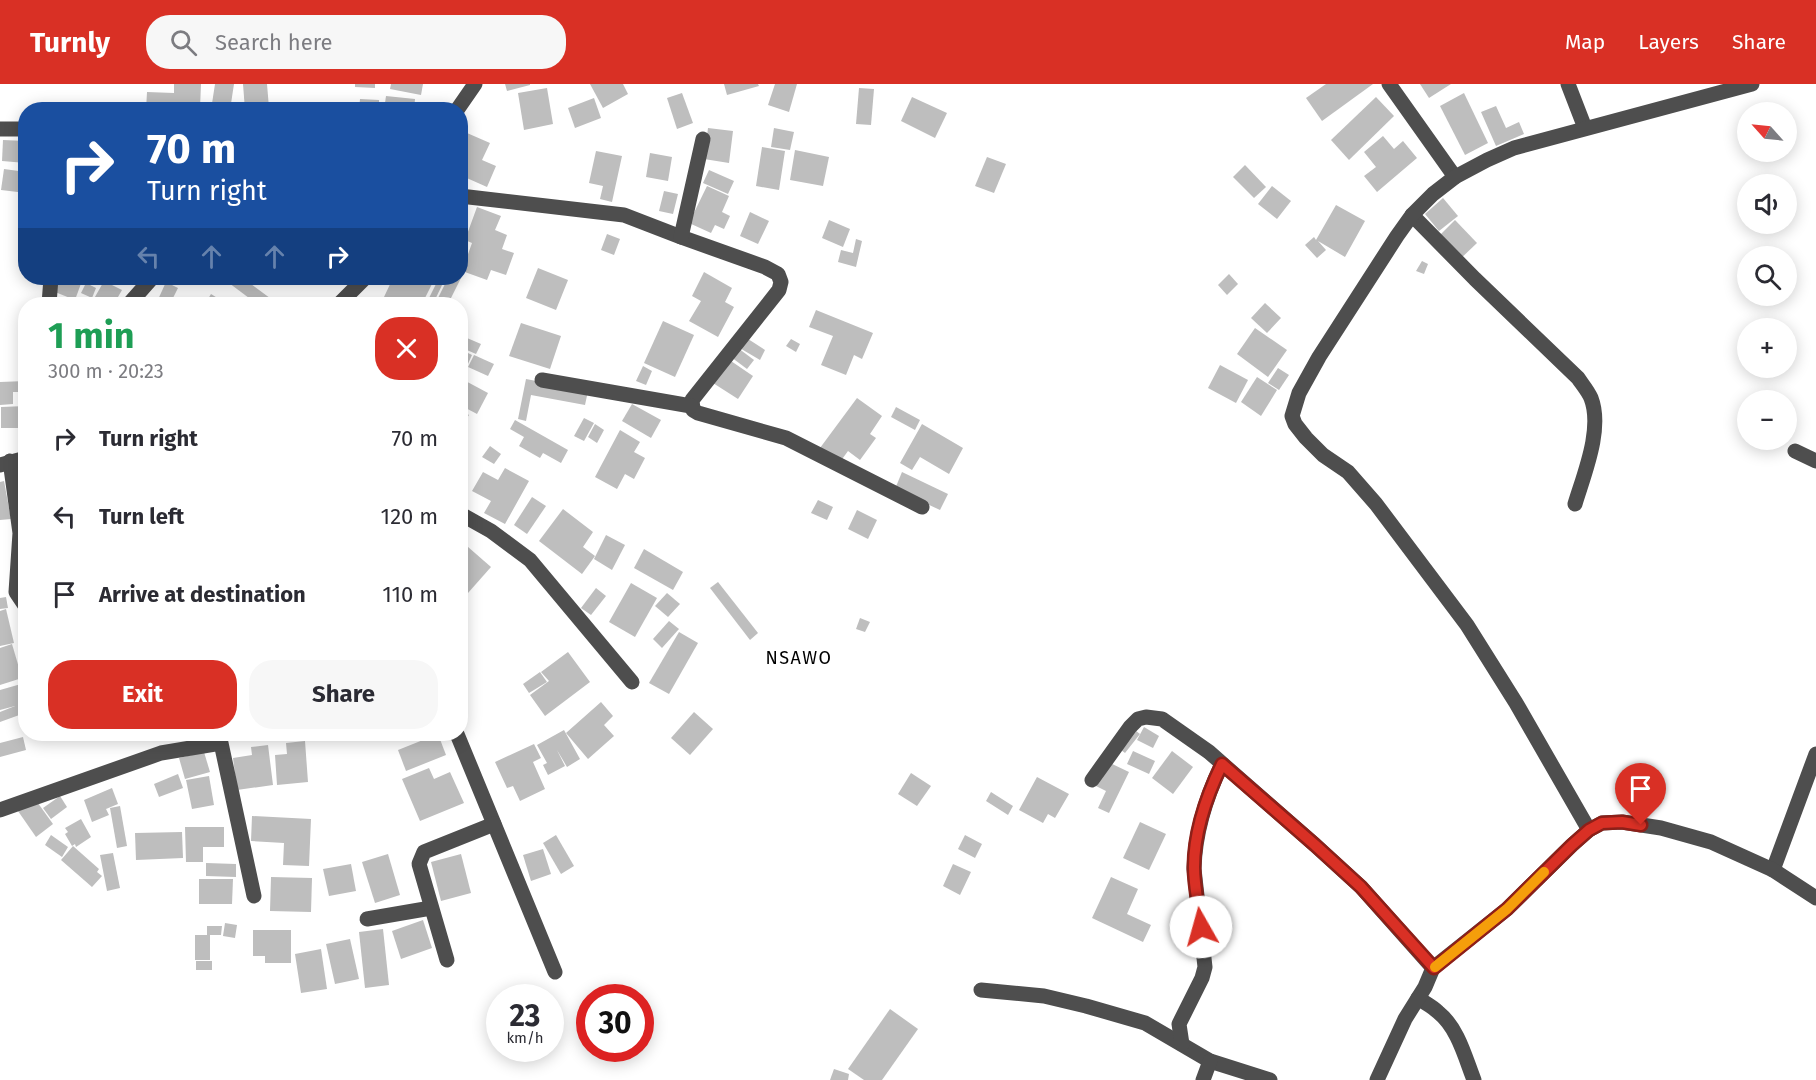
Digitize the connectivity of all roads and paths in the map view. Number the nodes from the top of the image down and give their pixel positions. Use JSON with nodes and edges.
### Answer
{"nodes":[{"id":1,"x":475,"y":84,"type":"edge"},
{"id":2,"x":1389,"y":84,"type":"edge"},
{"id":3,"x":1568,"y":84,"type":"edge"},
{"id":4,"x":1752,"y":84,"type":"edge"},
{"id":5,"x":463,"y":102,"type":"edge"},
{"id":6,"x":1586,"y":128,"type":"junction"},
{"id":7,"x":0,"y":129,"type":"edge"},
{"id":8,"x":18,"y":129,"type":"edge"},
{"id":9,"x":702,"y":139,"type":"dead end"},
{"id":10,"x":1455,"y":177,"type":"junction"},
{"id":11,"x":468,"y":197,"type":"edge"},
{"id":12,"x":1412,"y":215,"type":"junction"},
{"id":13,"x":681,"y":237,"type":"junction"},
{"id":14,"x":146,"y":285,"type":"edge"},
{"id":15,"x":358,"y":285,"type":"edge"},
{"id":16,"x":135,"y":297,"type":"edge"},
{"id":17,"x":346,"y":297,"type":"edge"},
{"id":18,"x":542,"y":380,"type":"dead end"},
{"id":19,"x":691,"y":405,"type":"junction"},
{"id":20,"x":1795,"y":451,"type":"dead end"},
{"id":21,"x":12,"y":461,"type":"edge"},
{"id":22,"x":1816,"y":461,"type":"edge"},
{"id":23,"x":1575,"y":504,"type":"dead end"},
{"id":24,"x":922,"y":507,"type":"dead end"},
{"id":25,"x":18,"y":515,"type":"edge"},
{"id":26,"x":468,"y":518,"type":"edge"},
{"id":27,"x":18,"y":562,"type":"edge"},
{"id":28,"x":18,"y":595,"type":"edge"},
{"id":29,"x":632,"y":682,"type":"dead end"},
{"id":30,"x":211,"y":741,"type":"edge"},
{"id":31,"x":224,"y":741,"type":"edge"},
{"id":32,"x":460,"y":741,"type":"edge"},
{"id":33,"x":1816,"y":754,"type":"edge"},
{"id":34,"x":1222,"y":764,"type":"junction"},
{"id":35,"x":1092,"y":780,"type":"dead end"},
{"id":36,"x":0,"y":810,"type":"edge"},
{"id":37,"x":494,"y":824,"type":"junction"},
{"id":38,"x":1589,"y":830,"type":"junction"},
{"id":39,"x":1773,"y":870,"type":"junction"},
{"id":40,"x":254,"y":896,"type":"dead end"},
{"id":41,"x":1816,"y":898,"type":"edge"},
{"id":42,"x":431,"y":908,"type":"junction"},
{"id":43,"x":367,"y":919,"type":"dead end"},
{"id":44,"x":447,"y":960,"type":"dead end"},
{"id":45,"x":1434,"y":968,"type":"junction"},
{"id":46,"x":555,"y":972,"type":"dead end"},
{"id":47,"x":981,"y":990,"type":"dead end"},
{"id":48,"x":1418,"y":998,"type":"junction"},
{"id":49,"x":1182,"y":1044,"type":"junction"},
{"id":50,"x":1210,"y":1061,"type":"junction"},
{"id":51,"x":1203,"y":1080,"type":"edge"},
{"id":52,"x":1270,"y":1080,"type":"edge"},
{"id":53,"x":1377,"y":1080,"type":"edge"},
{"id":54,"x":1474,"y":1080,"type":"edge"}],
"edges":[{"from":1,"to":5,"type":"street"},
{"from":2,"to":10,"type":"street"},
{"from":3,"to":6,"type":"street"},
{"from":4,"to":6,"type":"street"},
{"from":6,"to":10,"type":"street"},
{"from":7,"to":8,"type":"street"},
{"from":9,"to":13,"type":"street"},
{"from":10,"to":12,"type":"street"},
{"from":11,"to":13,"type":"street"},
{"from":12,"to":23,"type":"street"},
{"from":12,"to":38,"type":"street"},
{"from":13,"to":19,"type":"street"},
{"from":14,"to":16,"type":"street"},
{"from":15,"to":17,"type":"street"},
{"from":18,"to":19,"type":"street"},
{"from":19,"to":24,"type":"street"},
{"from":20,"to":22,"type":"street"},
{"from":21,"to":25,"type":"street"},
{"from":26,"to":29,"type":"street"},
{"from":27,"to":28,"type":"street"},
{"from":30,"to":36,"type":"street"},
{"from":31,"to":40,"type":"street"},
{"from":32,"to":37,"type":"street"},
{"from":33,"to":39,"type":"street"},
{"from":34,"to":35,"type":"street"},
{"from":34,"to":45,"type":"street"},
{"from":34,"to":49,"type":"street"},
{"from":37,"to":42,"type":"street"},
{"from":37,"to":46,"type":"street"},
{"from":38,"to":39,"type":"street"},
{"from":38,"to":45,"type":"street"},
{"from":39,"to":41,"type":"street"},
{"from":42,"to":43,"type":"street"},
{"from":42,"to":44,"type":"street"},
{"from":45,"to":48,"type":"street"},
{"from":47,"to":49,"type":"street"},
{"from":48,"to":53,"type":"street"},
{"from":48,"to":54,"type":"street"},
{"from":49,"to":50,"type":"street"},
{"from":50,"to":51,"type":"street"},
{"from":50,"to":52,"type":"street"}]}
